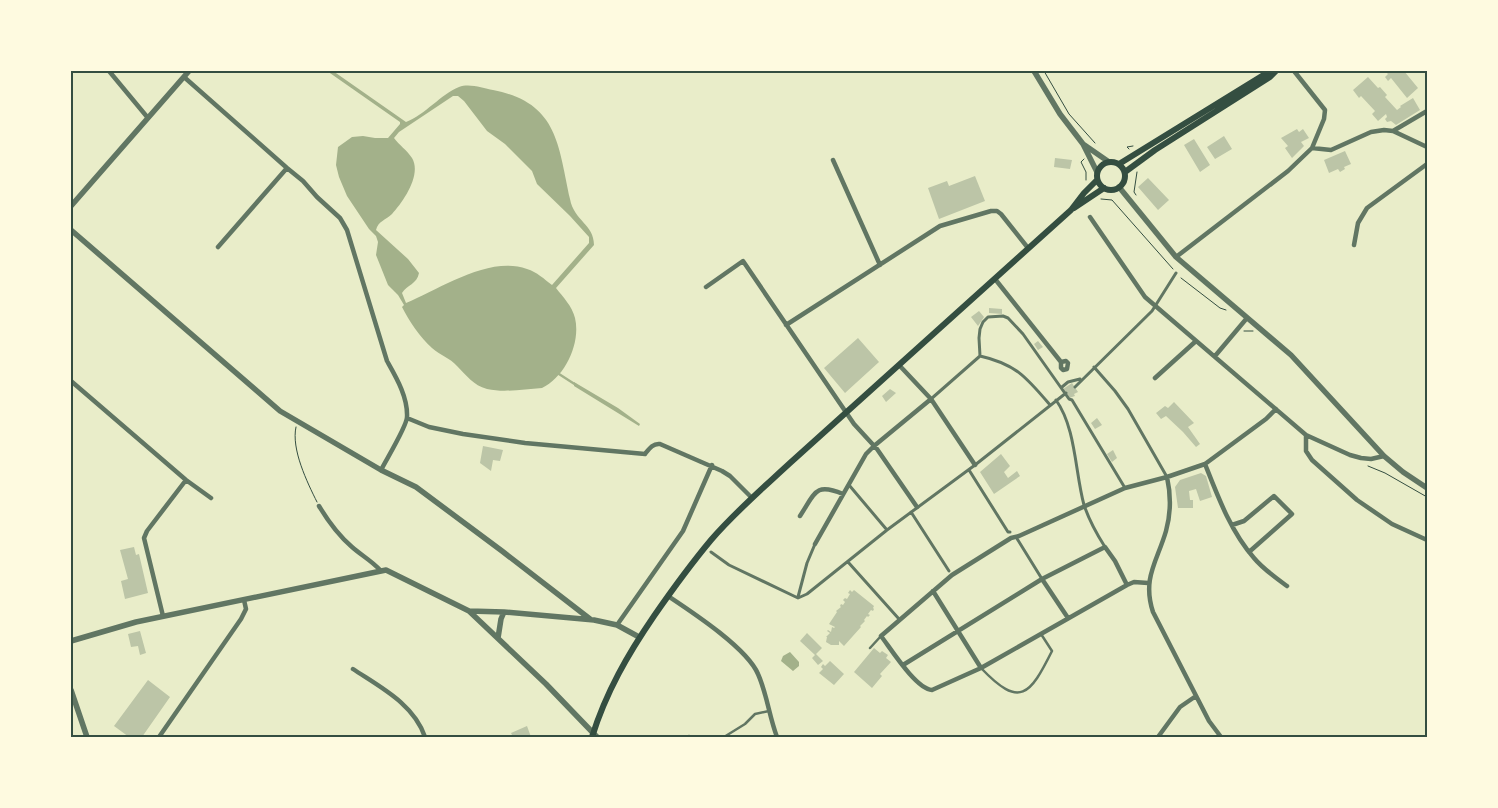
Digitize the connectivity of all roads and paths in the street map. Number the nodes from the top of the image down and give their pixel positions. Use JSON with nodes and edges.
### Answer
{"nodes":[{"id":1,"x":109,"y":71,"type":"edge"},
{"id":2,"x":189,"y":71,"type":"edge"},
{"id":3,"x":1034,"y":71,"type":"edge"},
{"id":4,"x":1044,"y":71,"type":"edge"},
{"id":5,"x":1270,"y":71,"type":"edge"},
{"id":6,"x":1276,"y":71,"type":"edge"},
{"id":7,"x":1294,"y":71,"type":"edge"},
{"id":8,"x":184,"y":77,"type":"junction"},
{"id":9,"x":1427,"y":111,"type":"edge"},
{"id":10,"x":148,"y":118,"type":"junction"},
{"id":11,"x":1393,"y":131,"type":"junction"},
{"id":12,"x":1083,"y":144,"type":"junction"},
{"id":13,"x":1096,"y":144,"type":"dead end"},
{"id":14,"x":1427,"y":147,"type":"edge"},
{"id":15,"x":1312,"y":148,"type":"junction"},
{"id":16,"x":833,"y":160,"type":"dead end"},
{"id":17,"x":1081,"y":162,"type":"dead end"},
{"id":18,"x":1109,"y":162,"type":"junction"},
{"id":19,"x":1119,"y":164,"type":"junction"},
{"id":20,"x":1427,"y":164,"type":"edge"},
{"id":21,"x":287,"y":168,"type":"junction"},
{"id":22,"x":1137,"y":170,"type":"dead end"},
{"id":23,"x":1097,"y":172,"type":"junction"},
{"id":24,"x":1124,"y":172,"type":"junction"},
{"id":25,"x":1097,"y":180,"type":"junction"},
{"id":26,"x":1084,"y":185,"type":"dead end"},
{"id":27,"x":1120,"y":187,"type":"junction"},
{"id":28,"x":1104,"y":188,"type":"junction"},
{"id":29,"x":1136,"y":195,"type":"dead end"},
{"id":30,"x":1099,"y":199,"type":"dead end"},
{"id":31,"x":71,"y":206,"type":"edge"},
{"id":32,"x":1071,"y":210,"type":"junction"},
{"id":33,"x":1090,"y":217,"type":"dead end"},
{"id":34,"x":71,"y":230,"type":"edge"},
{"id":35,"x":1354,"y":244,"type":"dead end"},
{"id":36,"x":218,"y":247,"type":"dead end"},
{"id":37,"x":1028,"y":248,"type":"junction"},
{"id":38,"x":1176,"y":258,"type":"junction"},
{"id":39,"x":880,"y":264,"type":"junction"},
{"id":40,"x":1176,"y":273,"type":"joint"},
{"id":41,"x":1181,"y":277,"type":"dead end"},
{"id":42,"x":995,"y":278,"type":"junction"},
{"id":43,"x":706,"y":287,"type":"dead end"},
{"id":44,"x":1156,"y":307,"type":"junction"},
{"id":45,"x":1229,"y":312,"type":"dead end"},
{"id":46,"x":1247,"y":318,"type":"junction"},
{"id":47,"x":786,"y":325,"type":"junction"},
{"id":48,"x":1196,"y":340,"type":"junction"},
{"id":49,"x":980,"y":356,"type":"junction"},
{"id":50,"x":1215,"y":356,"type":"junction"},
{"id":51,"x":1061,"y":362,"type":"dead end"},
{"id":52,"x":899,"y":364,"type":"junction"},
{"id":53,"x":1094,"y":367,"type":"junction"},
{"id":54,"x":1155,"y":378,"type":"dead end"},
{"id":55,"x":1082,"y":379,"type":"junction"},
{"id":56,"x":71,"y":381,"type":"edge"},
{"id":57,"x":1075,"y":387,"type":"dead end"},
{"id":58,"x":1061,"y":388,"type":"junction"},
{"id":59,"x":1065,"y":394,"type":"junction"},
{"id":60,"x":931,"y":399,"type":"junction"},
{"id":61,"x":1056,"y":400,"type":"junction"},
{"id":62,"x":1050,"y":405,"type":"junction"},
{"id":63,"x":1276,"y":409,"type":"junction"},
{"id":64,"x":846,"y":412,"type":"junction"},
{"id":65,"x":408,"y":418,"type":"junction"},
{"id":66,"x":296,"y":426,"type":"dead end"},
{"id":67,"x":1306,"y":435,"type":"junction"},
{"id":68,"x":874,"y":446,"type":"junction"},
{"id":69,"x":1384,"y":456,"type":"junction"},
{"id":70,"x":1205,"y":464,"type":"junction"},
{"id":71,"x":712,"y":466,"type":"junction"},
{"id":72,"x":1368,"y":466,"type":"dead end"},
{"id":73,"x":971,"y":468,"type":"junction"},
{"id":74,"x":381,"y":470,"type":"junction"},
{"id":75,"x":1167,"y":477,"type":"junction"},
{"id":76,"x":186,"y":480,"type":"junction"},
{"id":77,"x":849,"y":485,"type":"junction"},
{"id":78,"x":1124,"y":488,"type":"junction"},
{"id":79,"x":1427,"y":488,"type":"edge"},
{"id":80,"x":843,"y":494,"type":"junction"},
{"id":81,"x":211,"y":498,"type":"dead end"},
{"id":82,"x":752,"y":498,"type":"junction"},
{"id":83,"x":1427,"y":498,"type":"edge"},
{"id":84,"x":319,"y":506,"type":"joint"},
{"id":85,"x":1084,"y":506,"type":"junction"},
{"id":86,"x":917,"y":507,"type":"junction"},
{"id":87,"x":911,"y":512,"type":"junction"},
{"id":88,"x":800,"y":516,"type":"dead end"},
{"id":89,"x":1232,"y":525,"type":"junction"},
{"id":90,"x":887,"y":530,"type":"junction"},
{"id":91,"x":1010,"y":532,"type":"dead end"},
{"id":92,"x":1016,"y":537,"type":"junction"},
{"id":93,"x":1427,"y":540,"type":"edge"},
{"id":94,"x":815,"y":544,"type":"joint"},
{"id":95,"x":1105,"y":547,"type":"junction"},
{"id":96,"x":711,"y":552,"type":"dead end"},
{"id":97,"x":1249,"y":552,"type":"junction"},
{"id":98,"x":848,"y":562,"type":"junction"},
{"id":99,"x":380,"y":570,"type":"junction"},
{"id":100,"x":949,"y":571,"type":"dead end"},
{"id":101,"x":1042,"y":579,"type":"junction"},
{"id":102,"x":1148,"y":583,"type":"junction"},
{"id":103,"x":1127,"y":585,"type":"junction"},
{"id":104,"x":1287,"y":586,"type":"dead end"},
{"id":105,"x":933,"y":591,"type":"junction"},
{"id":106,"x":668,"y":596,"type":"junction"},
{"id":107,"x":798,"y":598,"type":"junction"},
{"id":108,"x":244,"y":600,"type":"junction"},
{"id":109,"x":571,"y":604,"type":"junction"},
{"id":110,"x":469,"y":611,"type":"junction"},
{"id":111,"x":504,"y":612,"type":"junction"},
{"id":112,"x":163,"y":616,"type":"junction"},
{"id":113,"x":568,"y":617,"type":"junction"},
{"id":114,"x":1068,"y":618,"type":"junction"},
{"id":115,"x":590,"y":619,"type":"junction"},
{"id":116,"x":900,"y":619,"type":"junction"},
{"id":117,"x":617,"y":625,"type":"junction"},
{"id":118,"x":958,"y":630,"type":"junction"},
{"id":119,"x":1040,"y":634,"type":"junction"},
{"id":120,"x":881,"y":636,"type":"junction"},
{"id":121,"x":639,"y":637,"type":"junction"},
{"id":122,"x":498,"y":638,"type":"junction"},
{"id":123,"x":71,"y":641,"type":"edge"},
{"id":124,"x":870,"y":648,"type":"dead end"},
{"id":125,"x":903,"y":665,"type":"junction"},
{"id":126,"x":981,"y":668,"type":"junction"},
{"id":127,"x":353,"y":669,"type":"dead end"},
{"id":128,"x":71,"y":690,"type":"edge"},
{"id":129,"x":1196,"y":696,"type":"junction"},
{"id":130,"x":769,"y":711,"type":"junction"},
{"id":131,"x":594,"y":736,"type":"edge"},
{"id":132,"x":87,"y":737,"type":"edge"},
{"id":133,"x":159,"y":737,"type":"edge"},
{"id":134,"x":425,"y":737,"type":"edge"},
{"id":135,"x":724,"y":737,"type":"edge"},
{"id":136,"x":777,"y":737,"type":"edge"},
{"id":137,"x":1158,"y":737,"type":"edge"},
{"id":138,"x":1221,"y":737,"type":"edge"}],
"edges":[{"from":1,"to":10,"type":"street"},
{"from":2,"to":8,"type":"street"},
{"from":3,"to":12,"type":"street"},
{"from":4,"to":13,"type":"path"},
{"from":5,"to":19,"type":"main road"},
{"from":6,"to":24,"type":"main road"},
{"from":7,"to":15,"type":"street"},
{"from":8,"to":10,"type":"street"},
{"from":8,"to":21,"type":"street"},
{"from":9,"to":11,"type":"street"},
{"from":10,"to":31,"type":"street"},
{"from":11,"to":14,"type":"street"},
{"from":11,"to":15,"type":"street"},
{"from":12,"to":18,"type":"street"},
{"from":12,"to":23,"type":"street"},
{"from":15,"to":38,"type":"street"},
{"from":16,"to":39,"type":"street"},
{"from":17,"to":26,"type":"path"},
{"from":18,"to":19,"type":"main road"},
{"from":18,"to":23,"type":"main road"},
{"from":19,"to":24,"type":"main road"},
{"from":20,"to":35,"type":"street"},
{"from":21,"to":36,"type":"street"},
{"from":21,"to":65,"type":"street"},
{"from":22,"to":29,"type":"path"},
{"from":23,"to":25,"type":"main road"},
{"from":24,"to":27,"type":"main road"},
{"from":25,"to":28,"type":"main road"},
{"from":25,"to":32,"type":"main road"},
{"from":27,"to":28,"type":"main road"},
{"from":27,"to":38,"type":"street"},
{"from":28,"to":32,"type":"main road"},
{"from":30,"to":40,"type":"path"},
{"from":32,"to":37,"type":"main road"},
{"from":33,"to":44,"type":"street"},
{"from":34,"to":74,"type":"street"},
{"from":37,"to":39,"type":"street"},
{"from":37,"to":42,"type":"main road"},
{"from":38,"to":46,"type":"street"},
{"from":39,"to":47,"type":"street"},
{"from":40,"to":44,"type":"street"},
{"from":41,"to":45,"type":"path"},
{"from":42,"to":51,"type":"street"},
{"from":42,"to":52,"type":"main road"},
{"from":43,"to":47,"type":"street"},
{"from":44,"to":48,"type":"street"},
{"from":44,"to":53,"type":"street"},
{"from":46,"to":50,"type":"street"},
{"from":46,"to":69,"type":"street"},
{"from":47,"to":64,"type":"street"},
{"from":48,"to":50,"type":"street"},
{"from":48,"to":54,"type":"street"},
{"from":49,"to":58,"type":"street"},
{"from":49,"to":60,"type":"street"},
{"from":49,"to":62,"type":"street"},
{"from":50,"to":63,"type":"street"},
{"from":52,"to":60,"type":"street"},
{"from":52,"to":64,"type":"main road"},
{"from":53,"to":55,"type":"street"},
{"from":53,"to":75,"type":"street"},
{"from":55,"to":57,"type":"street"},
{"from":55,"to":58,"type":"street"},
{"from":56,"to":76,"type":"street"},
{"from":58,"to":59,"type":"street"},
{"from":59,"to":61,"type":"street"},
{"from":59,"to":78,"type":"street"},
{"from":60,"to":68,"type":"street"},
{"from":60,"to":73,"type":"street"},
{"from":61,"to":62,"type":"street"},
{"from":61,"to":85,"type":"street"},
{"from":62,"to":73,"type":"street"},
{"from":63,"to":67,"type":"street"},
{"from":63,"to":70,"type":"street"},
{"from":64,"to":68,"type":"street"},
{"from":64,"to":82,"type":"main road"},
{"from":65,"to":71,"type":"street"},
{"from":65,"to":74,"type":"street"},
{"from":66,"to":84,"type":"path"},
{"from":67,"to":69,"type":"street"},
{"from":67,"to":93,"type":"street"},
{"from":68,"to":77,"type":"street"},
{"from":68,"to":86,"type":"street"},
{"from":69,"to":79,"type":"street"},
{"from":70,"to":75,"type":"street"},
{"from":70,"to":89,"type":"street"},
{"from":71,"to":82,"type":"street"},
{"from":71,"to":117,"type":"street"},
{"from":72,"to":83,"type":"path"},
{"from":73,"to":86,"type":"street"},
{"from":73,"to":91,"type":"street"},
{"from":74,"to":109,"type":"street"},
{"from":75,"to":78,"type":"street"},
{"from":75,"to":102,"type":"street"},
{"from":76,"to":81,"type":"street"},
{"from":76,"to":112,"type":"street"},
{"from":77,"to":80,"type":"street"},
{"from":77,"to":90,"type":"street"},
{"from":78,"to":85,"type":"street"},
{"from":80,"to":88,"type":"street"},
{"from":80,"to":94,"type":"street"},
{"from":82,"to":106,"type":"main road"},
{"from":84,"to":99,"type":"street"},
{"from":85,"to":92,"type":"street"},
{"from":85,"to":95,"type":"street"},
{"from":86,"to":87,"type":"street"},
{"from":87,"to":90,"type":"street"},
{"from":87,"to":100,"type":"street"},
{"from":89,"to":97,"type":"street"},
{"from":89,"to":97,"type":"street"},
{"from":90,"to":98,"type":"street"},
{"from":92,"to":101,"type":"street"},
{"from":92,"to":105,"type":"street"},
{"from":94,"to":107,"type":"street"},
{"from":95,"to":101,"type":"street"},
{"from":95,"to":103,"type":"street"},
{"from":96,"to":107,"type":"street"},
{"from":97,"to":104,"type":"street"},
{"from":98,"to":107,"type":"street"},
{"from":98,"to":116,"type":"street"},
{"from":99,"to":108,"type":"street"},
{"from":99,"to":110,"type":"street"},
{"from":101,"to":114,"type":"street"},
{"from":101,"to":118,"type":"street"},
{"from":102,"to":103,"type":"street"},
{"from":102,"to":129,"type":"street"},
{"from":103,"to":114,"type":"street"},
{"from":105,"to":116,"type":"street"},
{"from":105,"to":118,"type":"street"},
{"from":106,"to":121,"type":"main road"},
{"from":106,"to":130,"type":"street"},
{"from":108,"to":112,"type":"street"},
{"from":108,"to":133,"type":"street"},
{"from":109,"to":113,"type":"street"},
{"from":109,"to":115,"type":"street"},
{"from":110,"to":111,"type":"street"},
{"from":110,"to":122,"type":"street"},
{"from":111,"to":113,"type":"street"},
{"from":111,"to":122,"type":"street"},
{"from":112,"to":123,"type":"street"},
{"from":113,"to":115,"type":"street"},
{"from":114,"to":119,"type":"street"},
{"from":115,"to":117,"type":"street"},
{"from":116,"to":120,"type":"street"},
{"from":117,"to":121,"type":"street"},
{"from":118,"to":125,"type":"street"},
{"from":118,"to":126,"type":"street"},
{"from":119,"to":126,"type":"street"},
{"from":119,"to":126,"type":"lane"},
{"from":120,"to":124,"type":"lane"},
{"from":120,"to":125,"type":"street"},
{"from":121,"to":131,"type":"main road"},
{"from":122,"to":131,"type":"street"},
{"from":125,"to":126,"type":"street"},
{"from":127,"to":134,"type":"street"},
{"from":128,"to":132,"type":"street"},
{"from":129,"to":137,"type":"street"},
{"from":129,"to":138,"type":"street"},
{"from":130,"to":135,"type":"lane"},
{"from":130,"to":136,"type":"street"}]}
